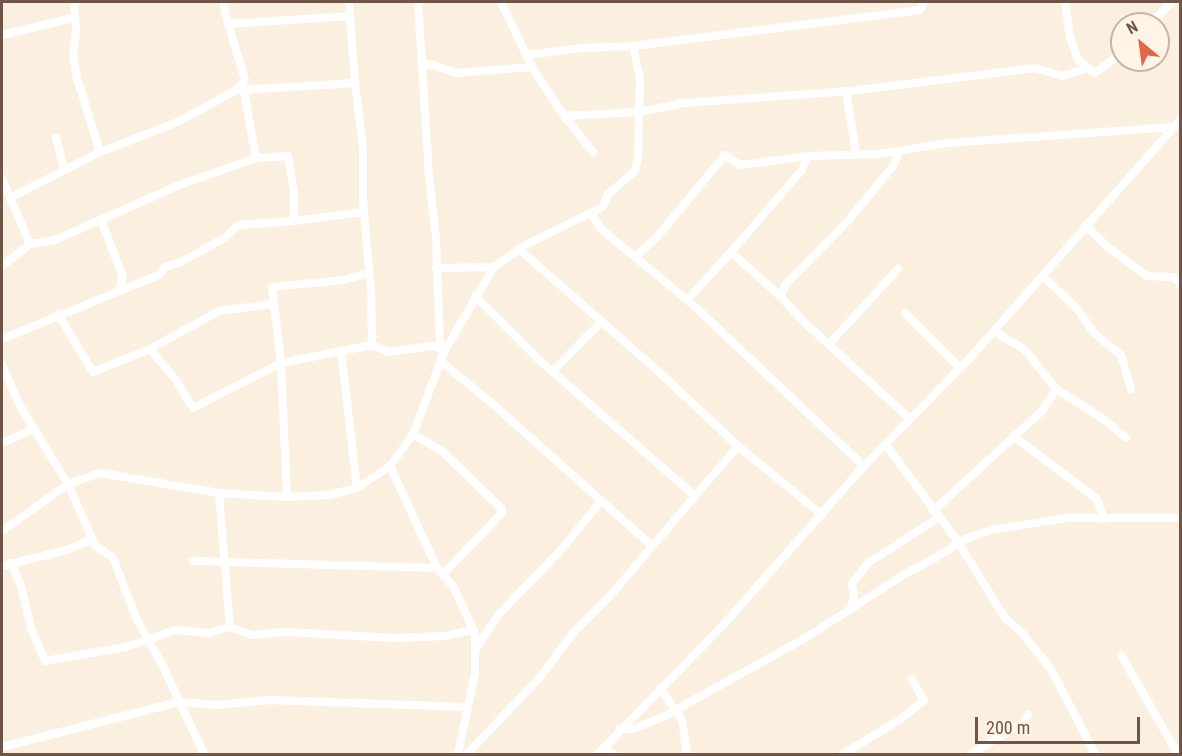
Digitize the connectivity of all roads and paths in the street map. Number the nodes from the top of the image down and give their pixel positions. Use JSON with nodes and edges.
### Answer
{"nodes":[{"id":1,"x":74,"y":2,"type":"edge"},
{"id":2,"x":224,"y":2,"type":"edge"},
{"id":3,"x":349,"y":2,"type":"edge"},
{"id":4,"x":418,"y":2,"type":"edge"},
{"id":5,"x":501,"y":2,"type":"edge"},
{"id":6,"x":924,"y":2,"type":"edge"},
{"id":7,"x":1065,"y":2,"type":"edge"},
{"id":8,"x":350,"y":16,"type":"junction"},
{"id":9,"x":73,"y":18,"type":"junction"},
{"id":10,"x":228,"y":24,"type":"junction"},
{"id":11,"x":2,"y":35,"type":"edge"},
{"id":12,"x":633,"y":46,"type":"junction"},
{"id":13,"x":527,"y":55,"type":"junction"},
{"id":14,"x":1110,"y":62,"type":"edge"},
{"id":15,"x":421,"y":64,"type":"junction"},
{"id":16,"x":532,"y":67,"type":"junction"},
{"id":17,"x":1088,"y":68,"type":"junction"},
{"id":18,"x":355,"y":83,"type":"junction"},
{"id":19,"x":241,"y":90,"type":"junction"},
{"id":20,"x":846,"y":91,"type":"junction"},
{"id":21,"x":638,"y":112,"type":"junction"},
{"id":22,"x":564,"y":116,"type":"junction"},
{"id":23,"x":1180,"y":120,"type":"edge"},
{"id":24,"x":1174,"y":127,"type":"junction"},
{"id":25,"x":56,"y":137,"type":"dead end"},
{"id":26,"x":899,"y":151,"type":"junction"},
{"id":27,"x":100,"y":152,"type":"junction"},
{"id":28,"x":593,"y":152,"type":"dead end"},
{"id":29,"x":856,"y":154,"type":"junction"},
{"id":30,"x":807,"y":156,"type":"junction"},
{"id":31,"x":256,"y":158,"type":"junction"},
{"id":32,"x":64,"y":170,"type":"junction"},
{"id":33,"x":2,"y":179,"type":"edge"},
{"id":34,"x":10,"y":198,"type":"junction"},
{"id":35,"x":364,"y":212,"type":"junction"},
{"id":36,"x":591,"y":213,"type":"junction"},
{"id":37,"x":101,"y":220,"type":"junction"},
{"id":38,"x":294,"y":221,"type":"junction"},
{"id":39,"x":1085,"y":225,"type":"junction"},
{"id":40,"x":30,"y":244,"type":"junction"},
{"id":41,"x":519,"y":249,"type":"junction"},
{"id":42,"x":731,"y":252,"type":"junction"},
{"id":43,"x":635,"y":257,"type":"junction"},
{"id":44,"x":2,"y":266,"type":"edge"},
{"id":45,"x":494,"y":267,"type":"junction"},
{"id":46,"x":436,"y":268,"type":"junction"},
{"id":47,"x":898,"y":269,"type":"dead end"},
{"id":48,"x":369,"y":273,"type":"junction"},
{"id":49,"x":1043,"y":276,"type":"junction"},
{"id":50,"x":1180,"y":284,"type":"edge"},
{"id":51,"x":120,"y":291,"type":"junction"},
{"id":52,"x":475,"y":296,"type":"junction"},
{"id":53,"x":781,"y":297,"type":"junction"},
{"id":54,"x":687,"y":300,"type":"junction"},
{"id":55,"x":273,"y":304,"type":"junction"},
{"id":56,"x":905,"y":313,"type":"dead end"},
{"id":57,"x":57,"y":314,"type":"junction"},
{"id":58,"x":601,"y":322,"type":"junction"},
{"id":59,"x":994,"y":331,"type":"junction"},
{"id":60,"x":2,"y":339,"type":"edge"},
{"id":61,"x":830,"y":344,"type":"junction"},
{"id":62,"x":372,"y":345,"type":"junction"},
{"id":63,"x":445,"y":347,"type":"junction"},
{"id":64,"x":150,"y":349,"type":"junction"},
{"id":65,"x":341,"y":350,"type":"junction"},
{"id":66,"x":281,"y":363,"type":"junction"},
{"id":67,"x":443,"y":363,"type":"junction"},
{"id":68,"x":2,"y":365,"type":"edge"},
{"id":69,"x":960,"y":368,"type":"junction"},
{"id":70,"x":553,"y":371,"type":"junction"},
{"id":71,"x":1056,"y":389,"type":"junction"},
{"id":72,"x":1131,"y":390,"type":"dead end"},
{"id":73,"x":910,"y":418,"type":"junction"},
{"id":74,"x":34,"y":429,"type":"junction"},
{"id":75,"x":413,"y":434,"type":"junction"},
{"id":76,"x":1013,"y":436,"type":"junction"},
{"id":77,"x":1126,"y":438,"type":"dead end"},
{"id":78,"x":2,"y":443,"type":"edge"},
{"id":79,"x":885,"y":445,"type":"junction"},
{"id":80,"x":738,"y":446,"type":"junction"},
{"id":81,"x":390,"y":466,"type":"junction"},
{"id":82,"x":864,"y":466,"type":"junction"},
{"id":83,"x":68,"y":484,"type":"junction"},
{"id":84,"x":357,"y":488,"type":"junction"},
{"id":85,"x":219,"y":494,"type":"junction"},
{"id":86,"x":695,"y":496,"type":"junction"},
{"id":87,"x":287,"y":497,"type":"junction"},
{"id":88,"x":601,"y":501,"type":"junction"},
{"id":89,"x":936,"y":514,"type":"junction"},
{"id":90,"x":822,"y":515,"type":"junction"},
{"id":91,"x":1180,"y":518,"type":"edge"},
{"id":92,"x":1104,"y":519,"type":"junction"},
{"id":93,"x":2,"y":531,"type":"edge"},
{"id":94,"x":93,"y":539,"type":"junction"},
{"id":95,"x":958,"y":542,"type":"junction"},
{"id":96,"x":652,"y":546,"type":"junction"},
{"id":97,"x":193,"y":561,"type":"dead end"},
{"id":98,"x":227,"y":562,"type":"junction"},
{"id":99,"x":11,"y":563,"type":"junction"},
{"id":100,"x":2,"y":566,"type":"edge"},
{"id":101,"x":437,"y":568,"type":"junction"},
{"id":102,"x":446,"y":576,"type":"junction"},
{"id":103,"x":851,"y":609,"type":"junction"},
{"id":104,"x":230,"y":627,"type":"junction"},
{"id":105,"x":473,"y":630,"type":"junction"},
{"id":106,"x":148,"y":640,"type":"junction"},
{"id":107,"x":476,"y":648,"type":"junction"},
{"id":108,"x":1120,"y":655,"type":"dead end"},
{"id":109,"x":912,"y":680,"type":"dead end"},
{"id":110,"x":660,"y":688,"type":"junction"},
{"id":111,"x":179,"y":702,"type":"junction"},
{"id":112,"x":468,"y":707,"type":"junction"},
{"id":113,"x":676,"y":711,"type":"junction"},
{"id":114,"x":1028,"y":716,"type":"dead end"},
{"id":115,"x":619,"y":729,"type":"junction"},
{"id":116,"x":2,"y":747,"type":"edge"},
{"id":117,"x":604,"y":747,"type":"junction"},
{"id":118,"x":204,"y":754,"type":"edge"},
{"id":119,"x":458,"y":754,"type":"edge"},
{"id":120,"x":467,"y":754,"type":"edge"},
{"id":121,"x":598,"y":754,"type":"edge"},
{"id":122,"x":614,"y":754,"type":"edge"},
{"id":123,"x":687,"y":754,"type":"edge"},
{"id":124,"x":843,"y":754,"type":"edge"},
{"id":125,"x":971,"y":754,"type":"edge"},
{"id":126,"x":1095,"y":754,"type":"edge"},
{"id":127,"x":1178,"y":754,"type":"edge"}],
"edges":[{"from":1,"to":9,"type":"street"},
{"from":2,"to":10,"type":"street"},
{"from":3,"to":8,"type":"street"},
{"from":4,"to":15,"type":"street"},
{"from":5,"to":13,"type":"street"},
{"from":6,"to":12,"type":"street"},
{"from":7,"to":17,"type":"street"},
{"from":8,"to":10,"type":"street"},
{"from":8,"to":18,"type":"street"},
{"from":9,"to":11,"type":"street"},
{"from":9,"to":27,"type":"street"},
{"from":10,"to":19,"type":"street"},
{"from":12,"to":13,"type":"street"},
{"from":12,"to":21,"type":"street"},
{"from":13,"to":16,"type":"street"},
{"from":14,"to":17,"type":"street"},
{"from":15,"to":16,"type":"street"},
{"from":15,"to":46,"type":"street"},
{"from":16,"to":22,"type":"street"},
{"from":17,"to":20,"type":"street"},
{"from":18,"to":19,"type":"street"},
{"from":18,"to":35,"type":"street"},
{"from":19,"to":27,"type":"street"},
{"from":19,"to":31,"type":"street"},
{"from":20,"to":21,"type":"street"},
{"from":20,"to":29,"type":"street"},
{"from":21,"to":22,"type":"street"},
{"from":21,"to":36,"type":"street"},
{"from":22,"to":28,"type":"street"},
{"from":23,"to":24,"type":"street"},
{"from":24,"to":26,"type":"street"},
{"from":24,"to":39,"type":"street"},
{"from":25,"to":32,"type":"street"},
{"from":26,"to":29,"type":"street"},
{"from":26,"to":53,"type":"street"},
{"from":27,"to":32,"type":"street"},
{"from":29,"to":30,"type":"street"},
{"from":30,"to":42,"type":"street"},
{"from":30,"to":43,"type":"street"},
{"from":31,"to":37,"type":"street"},
{"from":31,"to":38,"type":"street"},
{"from":32,"to":34,"type":"street"},
{"from":33,"to":34,"type":"street"},
{"from":34,"to":40,"type":"street"},
{"from":35,"to":38,"type":"street"},
{"from":35,"to":48,"type":"street"},
{"from":36,"to":41,"type":"street"},
{"from":36,"to":43,"type":"street"},
{"from":37,"to":40,"type":"street"},
{"from":37,"to":51,"type":"street"},
{"from":38,"to":51,"type":"street"},
{"from":39,"to":49,"type":"street"},
{"from":39,"to":50,"type":"street"},
{"from":40,"to":44,"type":"street"},
{"from":41,"to":45,"type":"street"},
{"from":41,"to":58,"type":"street"},
{"from":42,"to":53,"type":"street"},
{"from":42,"to":54,"type":"street"},
{"from":43,"to":54,"type":"street"},
{"from":45,"to":46,"type":"street"},
{"from":45,"to":52,"type":"street"},
{"from":46,"to":63,"type":"street"},
{"from":47,"to":61,"type":"street"},
{"from":48,"to":55,"type":"street"},
{"from":48,"to":62,"type":"street"},
{"from":49,"to":59,"type":"street"},
{"from":49,"to":72,"type":"street"},
{"from":51,"to":57,"type":"street"},
{"from":52,"to":63,"type":"street"},
{"from":52,"to":70,"type":"street"},
{"from":53,"to":61,"type":"street"},
{"from":54,"to":82,"type":"street"},
{"from":55,"to":64,"type":"street"},
{"from":55,"to":66,"type":"street"},
{"from":56,"to":69,"type":"street"},
{"from":57,"to":60,"type":"street"},
{"from":57,"to":64,"type":"street"},
{"from":58,"to":70,"type":"street"},
{"from":58,"to":80,"type":"street"},
{"from":59,"to":69,"type":"street"},
{"from":59,"to":71,"type":"street"},
{"from":61,"to":73,"type":"street"},
{"from":62,"to":63,"type":"street"},
{"from":62,"to":65,"type":"street"},
{"from":63,"to":67,"type":"street"},
{"from":64,"to":66,"type":"street"},
{"from":65,"to":66,"type":"street"},
{"from":65,"to":84,"type":"street"},
{"from":66,"to":87,"type":"street"},
{"from":67,"to":75,"type":"street"},
{"from":67,"to":88,"type":"street"},
{"from":68,"to":74,"type":"street"},
{"from":69,"to":73,"type":"street"},
{"from":70,"to":86,"type":"street"},
{"from":71,"to":76,"type":"street"},
{"from":71,"to":77,"type":"street"},
{"from":73,"to":79,"type":"street"},
{"from":74,"to":78,"type":"street"},
{"from":74,"to":83,"type":"street"},
{"from":75,"to":81,"type":"street"},
{"from":75,"to":102,"type":"street"},
{"from":76,"to":89,"type":"street"},
{"from":76,"to":92,"type":"street"},
{"from":79,"to":82,"type":"street"},
{"from":79,"to":89,"type":"street"},
{"from":80,"to":86,"type":"street"},
{"from":80,"to":90,"type":"street"},
{"from":81,"to":84,"type":"street"},
{"from":81,"to":101,"type":"street"},
{"from":82,"to":90,"type":"street"},
{"from":83,"to":85,"type":"street"},
{"from":83,"to":93,"type":"street"},
{"from":83,"to":94,"type":"street"},
{"from":84,"to":87,"type":"street"},
{"from":85,"to":87,"type":"street"},
{"from":85,"to":98,"type":"street"},
{"from":86,"to":96,"type":"street"},
{"from":88,"to":96,"type":"street"},
{"from":88,"to":107,"type":"street"},
{"from":89,"to":95,"type":"street"},
{"from":89,"to":103,"type":"street"},
{"from":90,"to":110,"type":"street"},
{"from":91,"to":92,"type":"street"},
{"from":92,"to":95,"type":"street"},
{"from":94,"to":99,"type":"street"},
{"from":94,"to":106,"type":"street"},
{"from":95,"to":103,"type":"street"},
{"from":95,"to":126,"type":"street"},
{"from":96,"to":120,"type":"street"},
{"from":97,"to":98,"type":"street"},
{"from":98,"to":101,"type":"street"},
{"from":98,"to":104,"type":"street"},
{"from":99,"to":100,"type":"street"},
{"from":99,"to":106,"type":"street"},
{"from":101,"to":102,"type":"street"},
{"from":102,"to":105,"type":"street"},
{"from":103,"to":113,"type":"street"},
{"from":104,"to":105,"type":"street"},
{"from":104,"to":106,"type":"street"},
{"from":105,"to":107,"type":"street"},
{"from":106,"to":111,"type":"street"},
{"from":107,"to":112,"type":"street"},
{"from":108,"to":127,"type":"street"},
{"from":109,"to":124,"type":"street"},
{"from":110,"to":113,"type":"street"},
{"from":110,"to":115,"type":"street"},
{"from":111,"to":112,"type":"street"},
{"from":111,"to":116,"type":"street"},
{"from":111,"to":118,"type":"street"},
{"from":112,"to":119,"type":"street"},
{"from":113,"to":115,"type":"street"},
{"from":113,"to":123,"type":"street"},
{"from":114,"to":125,"type":"street"},
{"from":115,"to":117,"type":"street"},
{"from":117,"to":121,"type":"street"},
{"from":117,"to":122,"type":"street"}]}
